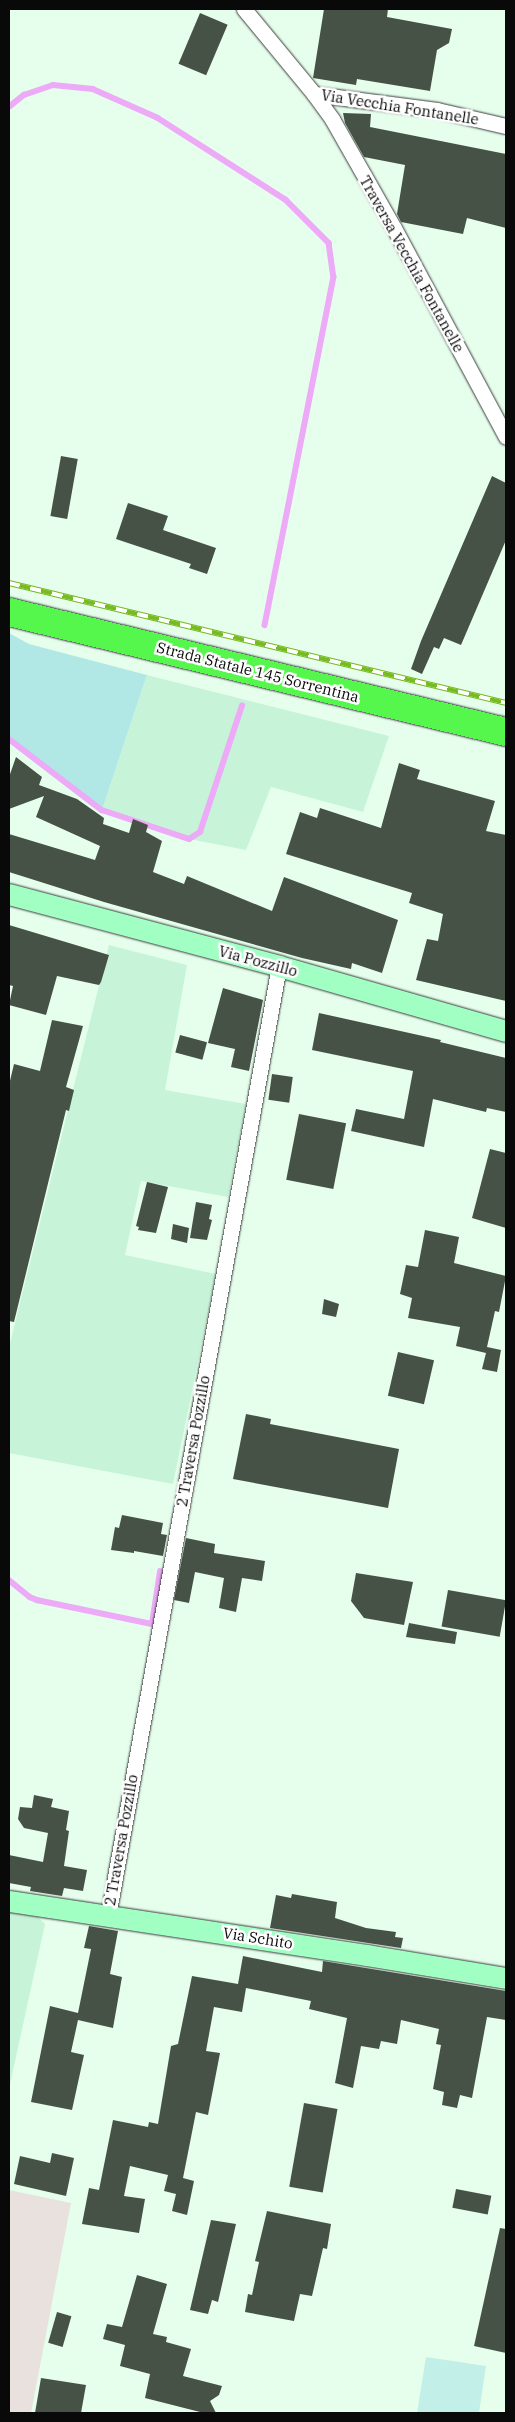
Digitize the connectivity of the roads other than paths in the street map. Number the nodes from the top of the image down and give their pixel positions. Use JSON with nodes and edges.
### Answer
{"nodes":[{"id":1,"x":244,"y":9,"type":"edge"},
{"id":2,"x":314,"y":94,"type":"junction"},
{"id":3,"x":506,"y":126,"type":"edge"},
{"id":4,"x":506,"y":437,"type":"edge"},
{"id":5,"x":9,"y":612,"type":"edge"},
{"id":6,"x":506,"y":732,"type":"edge"},
{"id":7,"x":9,"y":894,"type":"edge"},
{"id":8,"x":279,"y":966,"type":"junction"},
{"id":9,"x":506,"y":1031,"type":"edge"},
{"id":10,"x":9,"y":1901,"type":"edge"},
{"id":11,"x":108,"y":1916,"type":"junction"},
{"id":12,"x":506,"y":1978,"type":"edge"}],
"edges":[{"from":1,"to":2,"type":"street","name":"Via Vecchia Fontanelle"},
{"from":2,"to":3,"type":"street","name":"Via Vecchia Fontanelle"},
{"from":2,"to":4,"type":"street","name":"Traversa Vecchia Fontanelle"},
{"from":5,"to":6,"type":"highway","name":"Strada Statale 145 Sorrentina"},
{"from":7,"to":8,"type":"main road","name":"Via Pozzillo"},
{"from":8,"to":9,"type":"main road","name":"Via Pozzillo"},
{"from":8,"to":11,"type":"street","name":"2 Traversa Pozzillo"},
{"from":10,"to":11,"type":"main road","name":"Via Schito"},
{"from":11,"to":12,"type":"main road","name":"Via Schito"}]}
